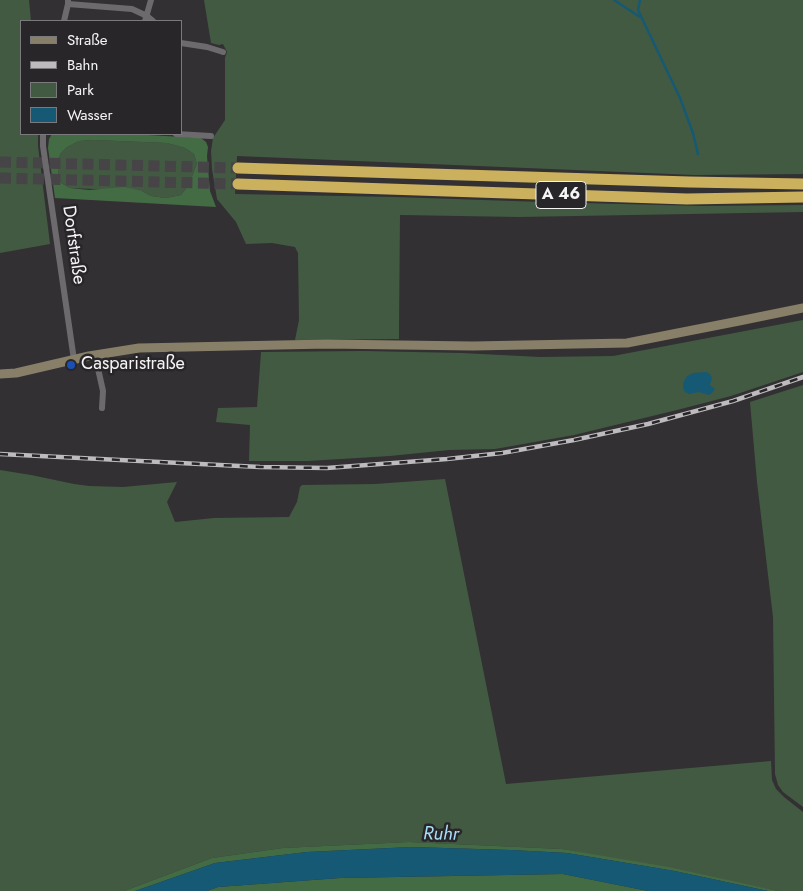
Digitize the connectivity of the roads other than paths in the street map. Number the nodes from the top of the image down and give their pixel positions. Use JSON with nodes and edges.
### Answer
{"nodes":[{"id":1,"x":151,"y":0,"type":"edge"},
{"id":2,"x":68,"y":2,"type":"edge"},
{"id":3,"x":107,"y":3,"type":"edge"},
{"id":4,"x":146,"y":19,"type":"edge"},
{"id":5,"x":64,"y":20,"type":"edge"},
{"id":6,"x":182,"y":43,"type":"edge"},
{"id":7,"x":223,"y":52,"type":"dead end"},
{"id":8,"x":182,"y":134,"type":"edge"},
{"id":9,"x":43,"y":135,"type":"edge"},
{"id":10,"x":211,"y":136,"type":"dead end"},
{"id":11,"x":238,"y":168,"type":"tunnel mouth"},
{"id":12,"x":238,"y":184,"type":"tunnel mouth"},
{"id":13,"x":803,"y":184,"type":"edge"},
{"id":14,"x":803,"y":197,"type":"edge"},
{"id":15,"x":803,"y":308,"type":"edge"},
{"id":16,"x":95,"y":355,"type":"junction"},
{"id":17,"x":74,"y":360,"type":"junction"},
{"id":18,"x":0,"y":374,"type":"edge"},
{"id":19,"x":102,"y":408,"type":"dead end"}],
"edges":[{"from":1,"to":4,"type":"street"},
{"from":2,"to":3,"type":"street"},
{"from":2,"to":5,"type":"street"},
{"from":3,"to":4,"type":"street"},
{"from":6,"to":7,"type":"street"},
{"from":8,"to":10,"type":"street"},
{"from":9,"to":17,"type":"street","name":"Dorfstraße"},
{"from":11,"to":13,"type":"highway","number":"A 46"},
{"from":12,"to":14,"type":"highway","number":"A 46"},
{"from":15,"to":16,"type":"main road"},
{"from":16,"to":17,"type":"main road"},
{"from":16,"to":19,"type":"street"},
{"from":17,"to":18,"type":"main road"}]}
